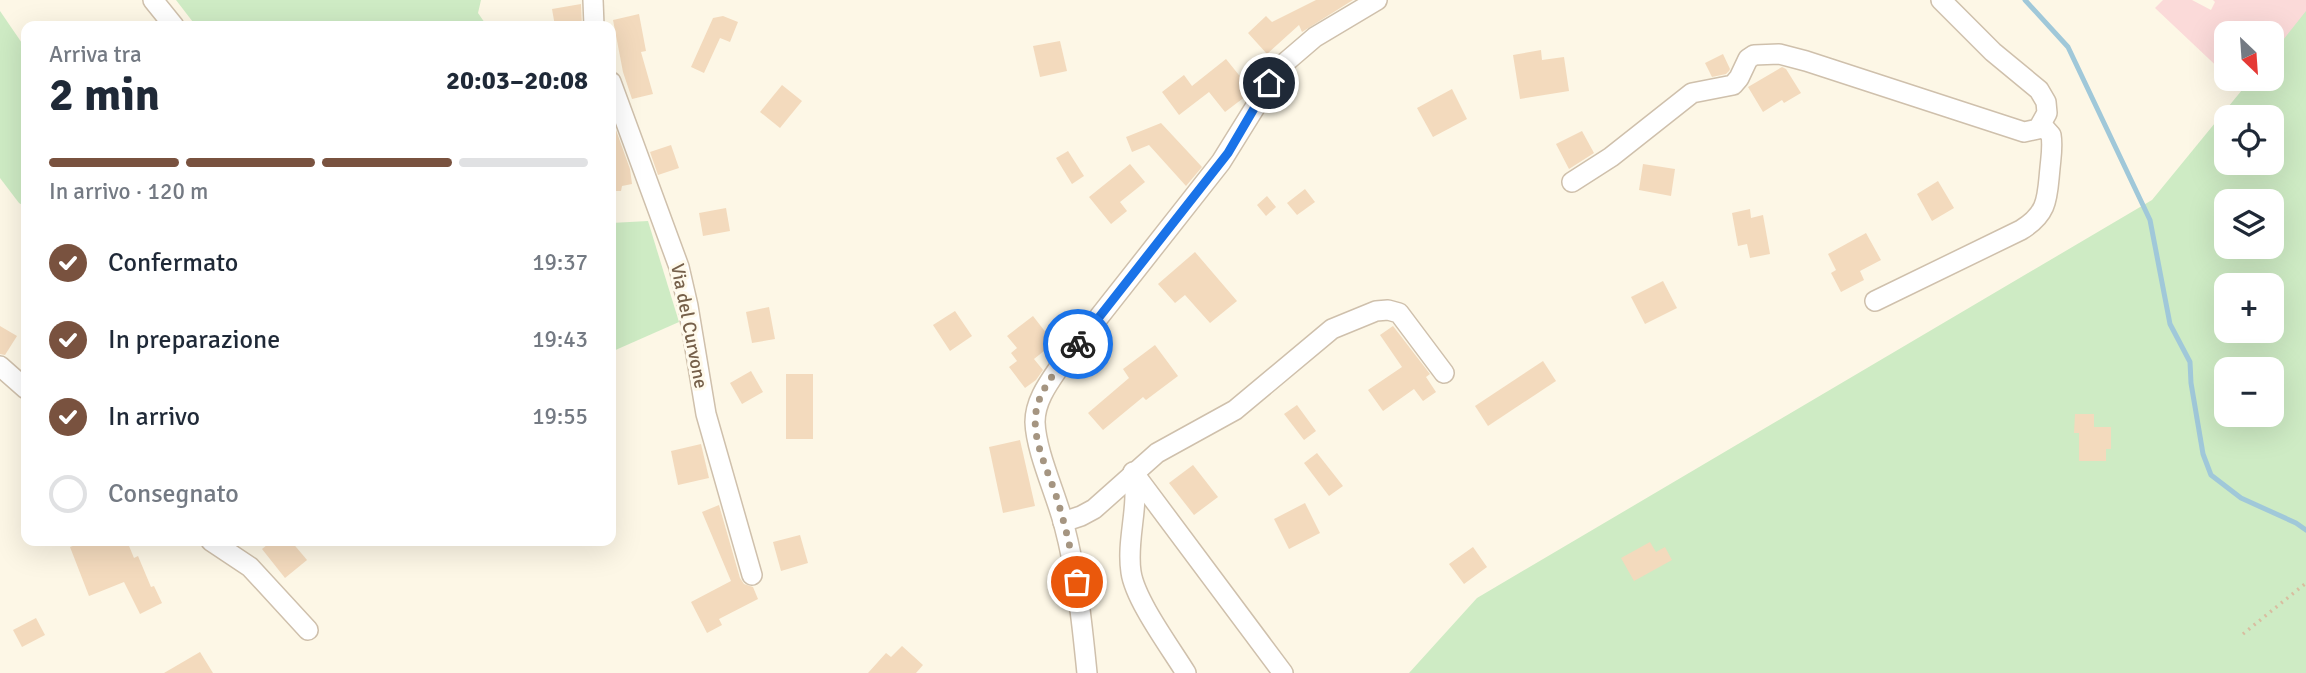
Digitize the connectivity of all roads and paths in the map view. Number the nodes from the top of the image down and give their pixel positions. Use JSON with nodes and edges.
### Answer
{"nodes":[{"id":1,"x":152,"y":0,"type":"edge"},
{"id":2,"x":593,"y":0,"type":"edge"},
{"id":3,"x":1377,"y":0,"type":"edge"},
{"id":4,"x":1941,"y":0,"type":"edge"},
{"id":5,"x":170,"y":21,"type":"edge"},
{"id":6,"x":594,"y":21,"type":"edge"},
{"id":7,"x":616,"y":96,"type":"edge"},
{"id":8,"x":2042,"y":125,"type":"junction"},
{"id":9,"x":1572,"y":182,"type":"dead end"},
{"id":10,"x":1875,"y":302,"type":"dead end"},
{"id":11,"x":0,"y":366,"type":"edge"},
{"id":12,"x":1444,"y":373,"type":"dead end"},
{"id":13,"x":21,"y":385,"type":"edge"},
{"id":14,"x":1133,"y":472,"type":"junction"},
{"id":15,"x":1063,"y":522,"type":"junction"},
{"id":16,"x":218,"y":546,"type":"edge"},
{"id":17,"x":752,"y":575,"type":"dead end"},
{"id":18,"x":2306,"y":583,"type":"edge"},
{"id":19,"x":308,"y":630,"type":"dead end"},
{"id":20,"x":2243,"y":634,"type":"dead end"},
{"id":21,"x":1087,"y":673,"type":"edge"},
{"id":22,"x":1186,"y":673,"type":"edge"},
{"id":23,"x":1283,"y":673,"type":"edge"}],
"edges":[{"from":1,"to":5,"type":"street"},
{"from":2,"to":6,"type":"street"},
{"from":3,"to":15,"type":"street"},
{"from":4,"to":8,"type":"street"},
{"from":7,"to":17,"type":"street","name":"Via del Curvone"},
{"from":8,"to":9,"type":"street"},
{"from":8,"to":10,"type":"street"},
{"from":11,"to":13,"type":"street"},
{"from":12,"to":14,"type":"street"},
{"from":14,"to":15,"type":"street"},
{"from":14,"to":22,"type":"street"},
{"from":14,"to":23,"type":"street"},
{"from":15,"to":21,"type":"street"},
{"from":16,"to":19,"type":"street"},
{"from":18,"to":20,"type":"path"}]}
